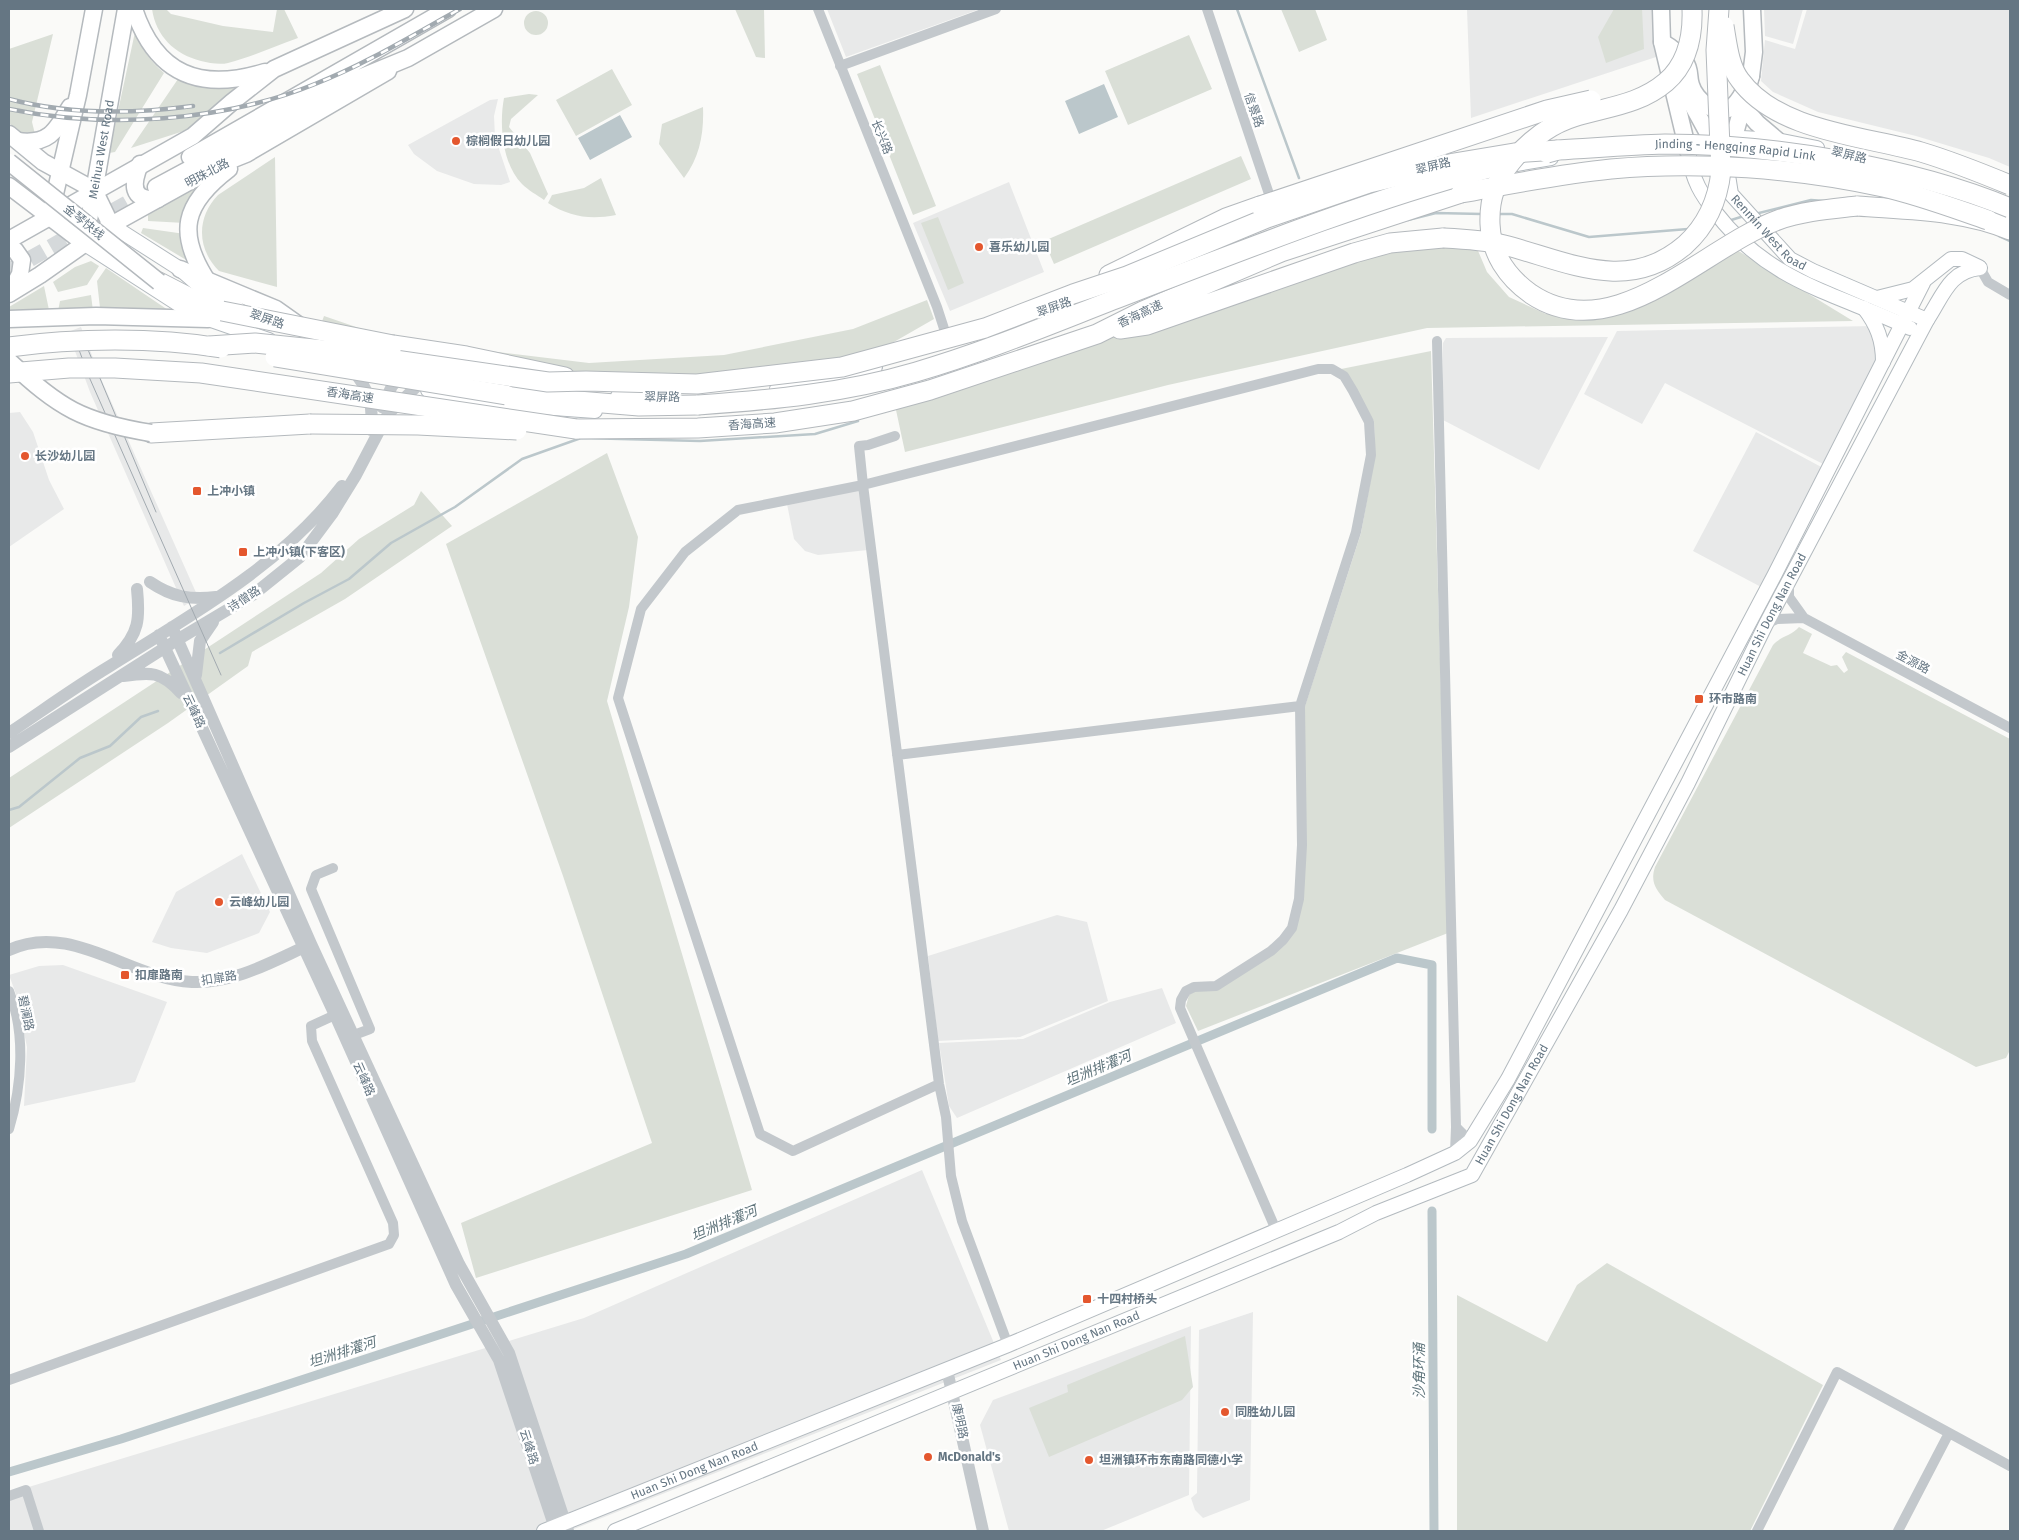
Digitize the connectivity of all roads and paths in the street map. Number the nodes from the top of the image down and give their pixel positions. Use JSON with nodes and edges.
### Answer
{"nodes":[{"id":1,"x":94,"y":9,"type":"edge"},
{"id":2,"x":126,"y":9,"type":"edge"},
{"id":3,"x":134,"y":9,"type":"edge"},
{"id":4,"x":405,"y":9,"type":"edge"},
{"id":5,"x":448,"y":9,"type":"edge"},
{"id":6,"x":494,"y":9,"type":"edge"},
{"id":7,"x":818,"y":9,"type":"edge"},
{"id":8,"x":996,"y":9,"type":"edge"},
{"id":9,"x":1207,"y":9,"type":"edge"},
{"id":10,"x":1661,"y":9,"type":"edge"},
{"id":11,"x":1692,"y":9,"type":"edge"},
{"id":12,"x":1720,"y":9,"type":"edge"},
{"id":13,"x":1752,"y":9,"type":"edge"},
{"id":14,"x":1662,"y":42,"type":"junction"},
{"id":15,"x":408,"y":58,"type":"junction"},
{"id":16,"x":1668,"y":63,"type":"junction"},
{"id":17,"x":840,"y":66,"type":"junction"},
{"id":18,"x":274,"y":69,"type":"junction"},
{"id":19,"x":1751,"y":76,"type":"junction"},
{"id":20,"x":1665,"y":83,"type":"junction"},
{"id":21,"x":78,"y":95,"type":"junction"},
{"id":22,"x":1744,"y":108,"type":"junction"},
{"id":23,"x":1710,"y":136,"type":"junction"},
{"id":24,"x":1734,"y":137,"type":"junction"},
{"id":25,"x":14,"y":138,"type":"edge"},
{"id":26,"x":1777,"y":140,"type":"junction"},
{"id":27,"x":1687,"y":143,"type":"junction"},
{"id":28,"x":1558,"y":150,"type":"junction"},
{"id":29,"x":246,"y":154,"type":"junction"},
{"id":30,"x":1730,"y":155,"type":"junction"},
{"id":31,"x":9,"y":162,"type":"edge"},
{"id":32,"x":140,"y":164,"type":"junction"},
{"id":33,"x":60,"y":172,"type":"junction"},
{"id":34,"x":2010,"y":185,"type":"edge"},
{"id":35,"x":9,"y":186,"type":"edge"},
{"id":36,"x":155,"y":189,"type":"junction"},
{"id":37,"x":94,"y":190,"type":"junction"},
{"id":38,"x":2010,"y":200,"type":"edge"},
{"id":39,"x":2010,"y":208,"type":"edge"},
{"id":40,"x":50,"y":215,"type":"junction"},
{"id":41,"x":1278,"y":219,"type":"junction"},
{"id":42,"x":1988,"y":220,"type":"junction"},
{"id":43,"x":2010,"y":220,"type":"edge"},
{"id":44,"x":111,"y":225,"type":"junction"},
{"id":45,"x":2010,"y":230,"type":"edge"},
{"id":46,"x":9,"y":240,"type":"edge"},
{"id":47,"x":85,"y":244,"type":"junction"},
{"id":48,"x":9,"y":248,"type":"edge"},
{"id":49,"x":1980,"y":268,"type":"junction"},
{"id":50,"x":180,"y":269,"type":"junction"},
{"id":51,"x":160,"y":282,"type":"joint"},
{"id":52,"x":208,"y":282,"type":"junction"},
{"id":53,"x":1923,"y":283,"type":"junction"},
{"id":54,"x":9,"y":293,"type":"edge"},
{"id":55,"x":1073,"y":294,"type":"junction"},
{"id":56,"x":2010,"y":295,"type":"edge"},
{"id":57,"x":1876,"y":298,"type":"junction"},
{"id":58,"x":1863,"y":308,"type":"junction"},
{"id":59,"x":1906,"y":318,"type":"junction"},
{"id":60,"x":9,"y":319,"type":"edge"},
{"id":61,"x":208,"y":319,"type":"junction"},
{"id":62,"x":1927,"y":320,"type":"junction"},
{"id":63,"x":1921,"y":333,"type":"junction"},
{"id":64,"x":1097,"y":334,"type":"junction"},
{"id":65,"x":315,"y":335,"type":"junction"},
{"id":66,"x":1437,"y":340,"type":"dead end"},
{"id":67,"x":949,"y":343,"type":"junction"},
{"id":68,"x":209,"y":346,"type":"junction"},
{"id":69,"x":9,"y":347,"type":"edge"},
{"id":70,"x":366,"y":352,"type":"junction"},
{"id":71,"x":9,"y":361,"type":"edge"},
{"id":72,"x":1883,"y":364,"type":"junction"},
{"id":73,"x":350,"y":367,"type":"junction"},
{"id":74,"x":417,"y":368,"type":"junction"},
{"id":75,"x":9,"y":373,"type":"edge"},
{"id":76,"x":586,"y":381,"type":"junction"},
{"id":77,"x":392,"y":382,"type":"junction"},
{"id":78,"x":416,"y":387,"type":"junction"},
{"id":79,"x":388,"y":414,"type":"junction"},
{"id":80,"x":576,"y":429,"type":"junction"},
{"id":81,"x":371,"y":430,"type":"junction"},
{"id":82,"x":151,"y":433,"type":"joint"},
{"id":83,"x":894,"y":436,"type":"dead end"},
{"id":84,"x":863,"y":486,"type":"junction"},
{"id":85,"x":150,"y":582,"type":"dead end"},
{"id":86,"x":1789,"y":584,"type":"junction"},
{"id":87,"x":137,"y":589,"type":"dead end"},
{"id":88,"x":218,"y":597,"type":"junction"},
{"id":89,"x":220,"y":614,"type":"junction"},
{"id":90,"x":1804,"y":618,"type":"junction"},
{"id":91,"x":1766,"y":624,"type":"junction"},
{"id":92,"x":172,"y":627,"type":"junction"},
{"id":93,"x":159,"y":635,"type":"junction"},
{"id":94,"x":177,"y":640,"type":"junction"},
{"id":95,"x":164,"y":648,"type":"junction"},
{"id":96,"x":107,"y":667,"type":"junction"},
{"id":97,"x":118,"y":677,"type":"junction"},
{"id":98,"x":196,"y":680,"type":"junction"},
{"id":99,"x":188,"y":701,"type":"junction"},
{"id":100,"x":1300,"y":706,"type":"junction"},
{"id":101,"x":2010,"y":728,"type":"edge"},
{"id":102,"x":9,"y":734,"type":"edge"},
{"id":103,"x":9,"y":747,"type":"edge"},
{"id":104,"x":897,"y":755,"type":"junction"},
{"id":105,"x":328,"y":870,"type":"dead end"},
{"id":106,"x":307,"y":946,"type":"junction"},
{"id":107,"x":9,"y":950,"type":"edge"},
{"id":108,"x":9,"y":991,"type":"edge"},
{"id":109,"x":335,"y":1015,"type":"junction"},
{"id":110,"x":354,"y":1035,"type":"junction"},
{"id":111,"x":939,"y":1084,"type":"junction"},
{"id":112,"x":1456,"y":1127,"type":"junction"},
{"id":113,"x":9,"y":1129,"type":"edge"},
{"id":114,"x":1470,"y":1141,"type":"junction"},
{"id":115,"x":1455,"y":1153,"type":"junction"},
{"id":116,"x":1276,"y":1230,"type":"junction"},
{"id":117,"x":461,"y":1281,"type":"junction"},
{"id":118,"x":1008,"y":1345,"type":"junction"},
{"id":119,"x":947,"y":1370,"type":"junction"},
{"id":120,"x":9,"y":1380,"type":"edge"},
{"id":121,"x":953,"y":1391,"type":"junction"},
{"id":122,"x":1950,"y":1433,"type":"junction"},
{"id":123,"x":2010,"y":1466,"type":"edge"},
{"id":124,"x":9,"y":1496,"type":"edge"},
{"id":125,"x":558,"y":1528,"type":"edge"},
{"id":126,"x":39,"y":1531,"type":"edge"},
{"id":127,"x":615,"y":1531,"type":"edge"},
{"id":128,"x":983,"y":1531,"type":"edge"},
{"id":129,"x":1757,"y":1531,"type":"edge"},
{"id":130,"x":1898,"y":1531,"type":"edge"}],
"edges":[{"from":1,"to":21,"type":"main road"},
{"from":2,"to":37,"type":"main road","name":"Meihua West Road"},
{"from":3,"to":18,"type":"main road"},
{"from":4,"to":18,"type":"main road"},
{"from":5,"to":36,"type":"main road","name":"明珠北路"},
{"from":6,"to":15,"type":"main road","name":"明珠北路"},
{"from":7,"to":17,"type":"street","name":"长兴路"},
{"from":8,"to":17,"type":"street"},
{"from":9,"to":41,"type":"street","name":"信景路"},
{"from":10,"to":14,"type":"main road","name":"Renmin West Road"},
{"from":11,"to":20,"type":"highway","bridge":true},
{"from":12,"to":34,"type":"highway","bridge":true},
{"from":12,"to":64,"type":"highway","bridge":true},
{"from":13,"to":19,"type":"main road","name":"Renmin West Road"},
{"from":14,"to":16,"type":"main road","name":"Renmin West Road"},
{"from":14,"to":19,"type":"main road"},
{"from":15,"to":29,"type":"main road","name":"明珠北路"},
{"from":15,"to":36,"type":"main road","name":"明珠北路"},
{"from":16,"to":23,"type":"main road"},
{"from":16,"to":27,"type":"main road","name":"Renmin West Road"},
{"from":17,"to":67,"type":"street","name":"长兴路"},
{"from":18,"to":32,"type":"main road"},
{"from":19,"to":22,"type":"main road","name":"Renmin West Road"},
{"from":20,"to":42,"type":"highway","bridge":true},
{"from":20,"to":55,"type":"highway","bridge":true},
{"from":21,"to":25,"type":"main road"},
{"from":21,"to":33,"type":"main road"},
{"from":22,"to":24,"type":"main road","name":"Renmin West Road"},
{"from":22,"to":26,"type":"main road"},
{"from":23,"to":24,"type":"main road","name":"翠屏路"},
{"from":23,"to":27,"type":"main road","name":"翠屏路"},
{"from":23,"to":30,"type":"main road"},
{"from":24,"to":26,"type":"main road","name":"翠屏路"},
{"from":24,"to":30,"type":"main road","name":"Renmin West Road"},
{"from":25,"to":33,"type":"main road"},
{"from":26,"to":38,"type":"main road","name":"翠屏路"},
{"from":27,"to":30,"type":"main road","name":"翠屏路"},
{"from":27,"to":41,"type":"main road","name":"翠屏路"},
{"from":27,"to":58,"type":"main road","name":"Renmin West Road"},
{"from":27,"to":78,"type":"main road","name":"翠屏路"},
{"from":28,"to":39,"type":"highway","name":"Jinding - Hengqing Rapid Link","bridge":true},
{"from":28,"to":55,"type":"highway","bridge":true},
{"from":28,"to":68,"type":"highway","name":"Jinding - Hengqing Rapid Link","bridge":true},
{"from":29,"to":36,"type":"main road","name":"明珠北路"},
{"from":29,"to":52,"type":"main road"},
{"from":30,"to":43,"type":"main road","name":"翠屏路"},
{"from":30,"to":57,"type":"main road","name":"Renmin West Road"},
{"from":31,"to":51,"type":"main road","name":"金琴快线","bridge":true},
{"from":32,"to":36,"type":"main road"},
{"from":32,"to":37,"type":"main road"},
{"from":33,"to":37,"type":"main road"},
{"from":33,"to":40,"type":"main road"},
{"from":35,"to":40,"type":"main road"},
{"from":36,"to":44,"type":"main road","name":"明珠北路"},
{"from":37,"to":40,"type":"main road"},
{"from":37,"to":44,"type":"main road"},
{"from":37,"to":47,"type":"main road","name":"Meihua West Road"},
{"from":40,"to":46,"type":"main road"},
{"from":40,"to":47,"type":"main road"},
{"from":41,"to":67,"type":"main road","name":"翠屏路"},
{"from":42,"to":45,"type":"highway","name":"Jinding - Hengqing Rapid Link"},
{"from":42,"to":64,"type":"highway","name":"Jinding - Hengqing Rapid Link","bridge":true},
{"from":44,"to":47,"type":"main road","name":"明珠北路"},
{"from":44,"to":50,"type":"main road","name":"翠屏路"},
{"from":47,"to":54,"type":"main road","name":"明珠北路"},
{"from":47,"to":61,"type":"main road","name":"翠屏路"},
{"from":48,"to":54,"type":"main road"},
{"from":49,"to":53,"type":"main road"},
{"from":49,"to":56,"type":"street"},
{"from":49,"to":62,"type":"main road","name":"Huan Shi Dong Nan Road"},
{"from":50,"to":52,"type":"main road"},
{"from":50,"to":65,"type":"main road","name":"翠屏路"},
{"from":51,"to":76,"type":"highway","bridge":true},
{"from":52,"to":65,"type":"main road"},
{"from":53,"to":57,"type":"main road"},
{"from":53,"to":59,"type":"main road","name":"Huan Shi Dong Nan Road"},
{"from":55,"to":76,"type":"highway","bridge":true},
{"from":57,"to":59,"type":"main road","name":"Renmin West Road"},
{"from":58,"to":59,"type":"main road","name":"Renmin West Road"},
{"from":58,"to":72,"type":"main road"},
{"from":59,"to":62,"type":"main road","name":"Renmin West Road"},
{"from":59,"to":63,"type":"main road"},
{"from":59,"to":72,"type":"main road","name":"Huan Shi Dong Nan Road"},
{"from":60,"to":61,"type":"main road"},
{"from":61,"to":73,"type":"main road","name":"翠屏路"},
{"from":62,"to":63,"type":"main road","name":"Huan Shi Dong Nan Road"},
{"from":63,"to":86,"type":"main road","name":"Huan Shi Dong Nan Road"},
{"from":64,"to":80,"type":"highway","name":"香海高速"},
{"from":65,"to":70,"type":"main road","name":"翠屏路"},
{"from":66,"to":112,"type":"street"},
{"from":67,"to":74,"type":"main road","name":"翠屏路"},
{"from":68,"to":69,"type":"highway","bridge":true},
{"from":68,"to":76,"type":"highway","bridge":true},
{"from":70,"to":74,"type":"main road","name":"翠屏路"},
{"from":70,"to":77,"type":"street"},
{"from":71,"to":82,"type":"main road","bridge":true},
{"from":72,"to":114,"type":"main road","name":"Huan Shi Dong Nan Road"},
{"from":73,"to":77,"type":"main road","name":"翠屏路"},
{"from":73,"to":81,"type":"street","name":"诗僧路"},
{"from":74,"to":77,"type":"street"},
{"from":75,"to":80,"type":"highway","name":"香海高速","bridge":true},
{"from":77,"to":78,"type":"main road","name":"翠屏路"},
{"from":77,"to":79,"type":"street"},
{"from":77,"to":81,"type":"street"},
{"from":78,"to":79,"type":"street","name":"诗僧路"},
{"from":79,"to":89,"type":"street","name":"诗僧路"},
{"from":80,"to":82,"type":"highway","bridge":true},
{"from":81,"to":88,"type":"street","name":"诗僧路"},
{"from":83,"to":84,"type":"street"},
{"from":84,"to":100,"type":"street"},
{"from":84,"to":104,"type":"street"},
{"from":84,"to":111,"type":"street"},
{"from":85,"to":88,"type":"street"},
{"from":86,"to":90,"type":"street"},
{"from":86,"to":91,"type":"main road","name":"Huan Shi Dong Nan Road"},
{"from":87,"to":96,"type":"street"},
{"from":88,"to":92,"type":"street","name":"诗僧路"},
{"from":89,"to":94,"type":"street","name":"诗僧路"},
{"from":89,"to":98,"type":"street"},
{"from":90,"to":91,"type":"street"},
{"from":90,"to":101,"type":"street","name":"金源路"},
{"from":91,"to":121,"type":"main road","name":"Huan Shi Dong Nan Road"},
{"from":92,"to":93,"type":"street","name":"诗僧路"},
{"from":92,"to":94,"type":"street","name":"云峰路"},
{"from":93,"to":95,"type":"street","name":"云峰路"},
{"from":93,"to":96,"type":"street","name":"诗僧路"},
{"from":94,"to":95,"type":"street","name":"诗僧路"},
{"from":94,"to":98,"type":"street","name":"云峰路"},
{"from":95,"to":97,"type":"street","name":"诗僧路"},
{"from":95,"to":99,"type":"street","name":"云峰路"},
{"from":96,"to":102,"type":"street","name":"诗僧路"},
{"from":97,"to":99,"type":"street"},
{"from":97,"to":103,"type":"street","name":"诗僧路"},
{"from":98,"to":106,"type":"street","name":"云峰路"},
{"from":99,"to":106,"type":"street","name":"云峰路"},
{"from":100,"to":104,"type":"street"},
{"from":100,"to":116,"type":"street"},
{"from":104,"to":111,"type":"street"},
{"from":105,"to":110,"type":"street"},
{"from":106,"to":107,"type":"street","name":"扣扉路"},
{"from":106,"to":109,"type":"street","name":"云峰路"},
{"from":106,"to":110,"type":"street","name":"云峰路"},
{"from":108,"to":113,"type":"street","name":"碧澜路"},
{"from":109,"to":117,"type":"street","name":"云峰路"},
{"from":109,"to":120,"type":"street"},
{"from":110,"to":117,"type":"street","name":"云峰路"},
{"from":111,"to":118,"type":"street"},
{"from":112,"to":114,"type":"street"},
{"from":112,"to":115,"type":"street"},
{"from":114,"to":115,"type":"main road","name":"Huan Shi Dong Nan Road"},
{"from":115,"to":116,"type":"main road","name":"Huan Shi Dong Nan Road"},
{"from":116,"to":118,"type":"main road","name":"Huan Shi Dong Nan Road"},
{"from":117,"to":125,"type":"street","name":"云峰路"},
{"from":118,"to":119,"type":"main road","name":"Huan Shi Dong Nan Road"},
{"from":119,"to":121,"type":"street","name":"康明路"},
{"from":119,"to":125,"type":"main road","name":"Huan Shi Dong Nan Road"},
{"from":121,"to":127,"type":"main road","name":"Huan Shi Dong Nan Road"},
{"from":121,"to":128,"type":"street","name":"康明路"},
{"from":122,"to":123,"type":"street"},
{"from":122,"to":129,"type":"street"},
{"from":122,"to":130,"type":"street"},
{"from":124,"to":126,"type":"street"}]}
